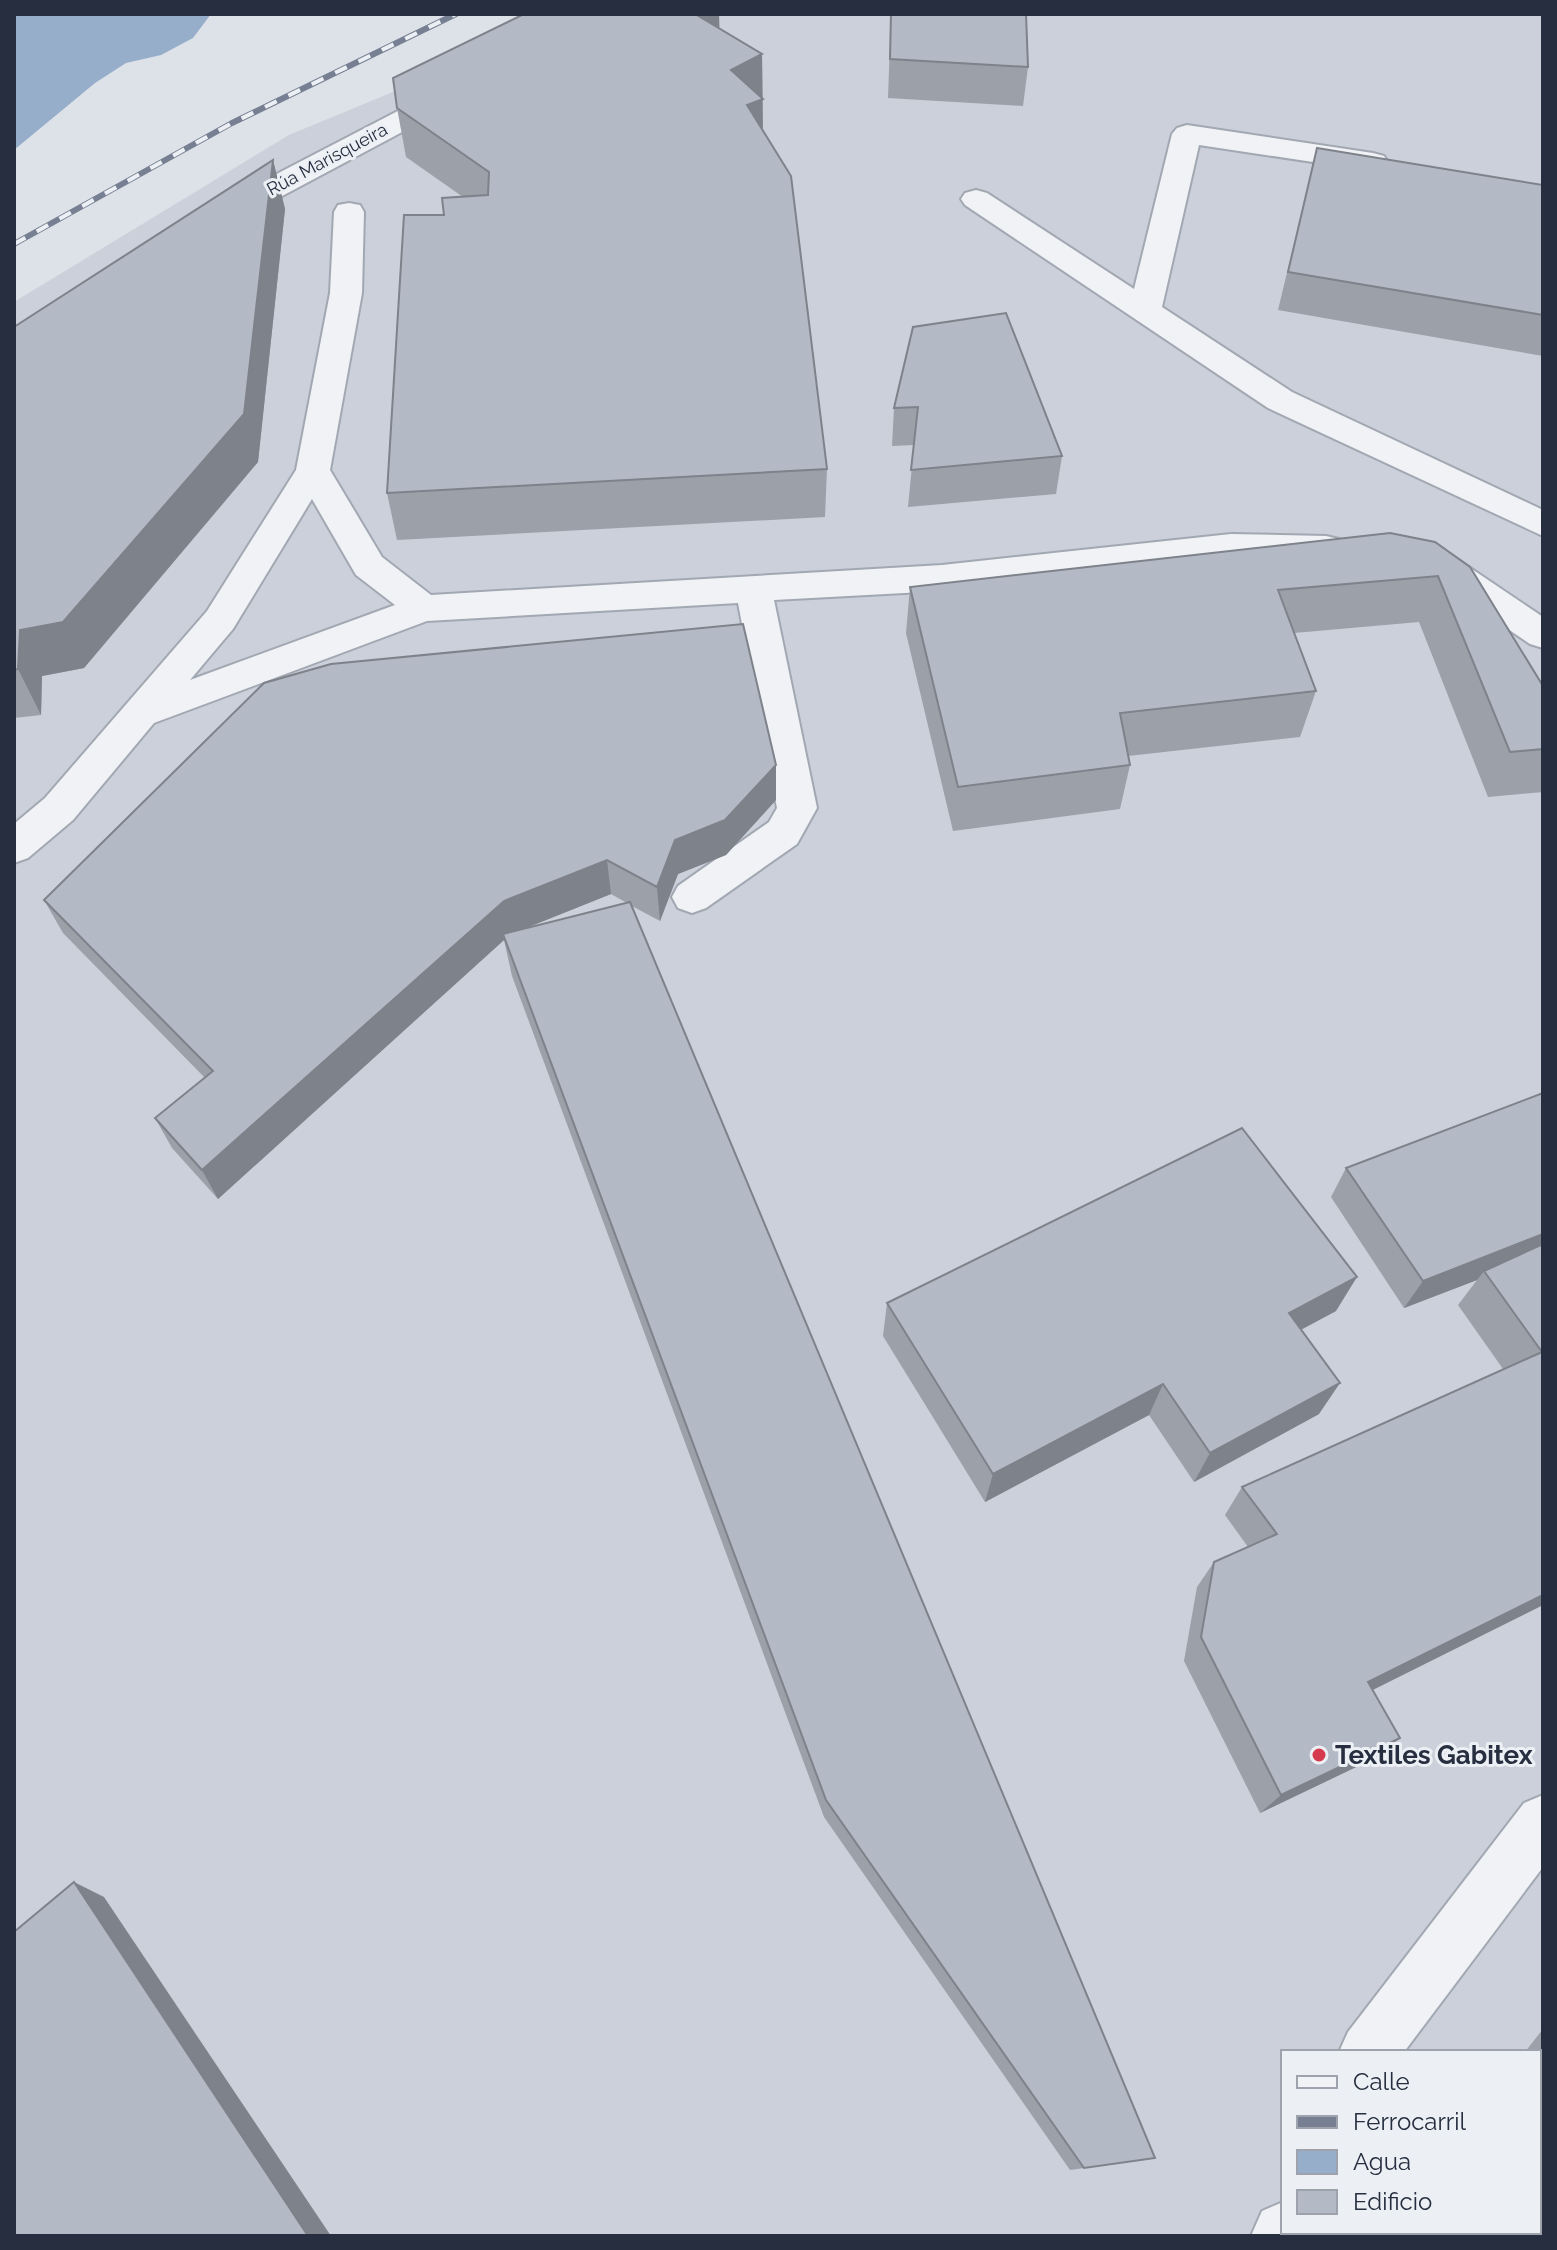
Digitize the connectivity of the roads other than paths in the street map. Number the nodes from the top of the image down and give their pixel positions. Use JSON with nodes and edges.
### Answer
{"nodes":[{"id":1,"x":485,"y":77,"type":"edge"},
{"id":2,"x":1404,"y":167,"type":"edge"},
{"id":3,"x":976,"y":199,"type":"dead end"},
{"id":4,"x":349,"y":212,"type":"dead end"},
{"id":5,"x":202,"y":226,"type":"edge"},
{"id":6,"x":1145,"y":311,"type":"junction"},
{"id":7,"x":313,"y":470,"type":"junction"},
{"id":8,"x":1543,"y":524,"type":"edge"},
{"id":9,"x":1354,"y":548,"type":"edge"},
{"id":10,"x":1416,"y":549,"type":"edge"},
{"id":11,"x":754,"y":589,"type":"junction"},
{"id":12,"x":424,"y":608,"type":"junction"},
{"id":13,"x":1543,"y":635,"type":"edge"},
{"id":14,"x":141,"y":713,"type":"junction"},
{"id":15,"x":14,"y":847,"type":"edge"},
{"id":16,"x":692,"y":897,"type":"dead end"},
{"id":17,"x":1543,"y":1822,"type":"edge"},
{"id":18,"x":1370,"y":2050,"type":"edge"}],
"edges":[{"from":1,"to":5,"type":"lane","name":"Rúa Marisqueira"},
{"from":2,"to":6,"type":"lane"},
{"from":3,"to":6,"type":"lane"},
{"from":4,"to":7,"type":"lane"},
{"from":6,"to":8,"type":"lane"},
{"from":7,"to":12,"type":"lane"},
{"from":7,"to":14,"type":"lane"},
{"from":9,"to":11,"type":"lane"},
{"from":10,"to":13,"type":"lane"},
{"from":11,"to":12,"type":"lane"},
{"from":11,"to":16,"type":"lane"},
{"from":12,"to":14,"type":"lane"},
{"from":14,"to":15,"type":"lane"},
{"from":17,"to":18,"type":"lane"}]}
